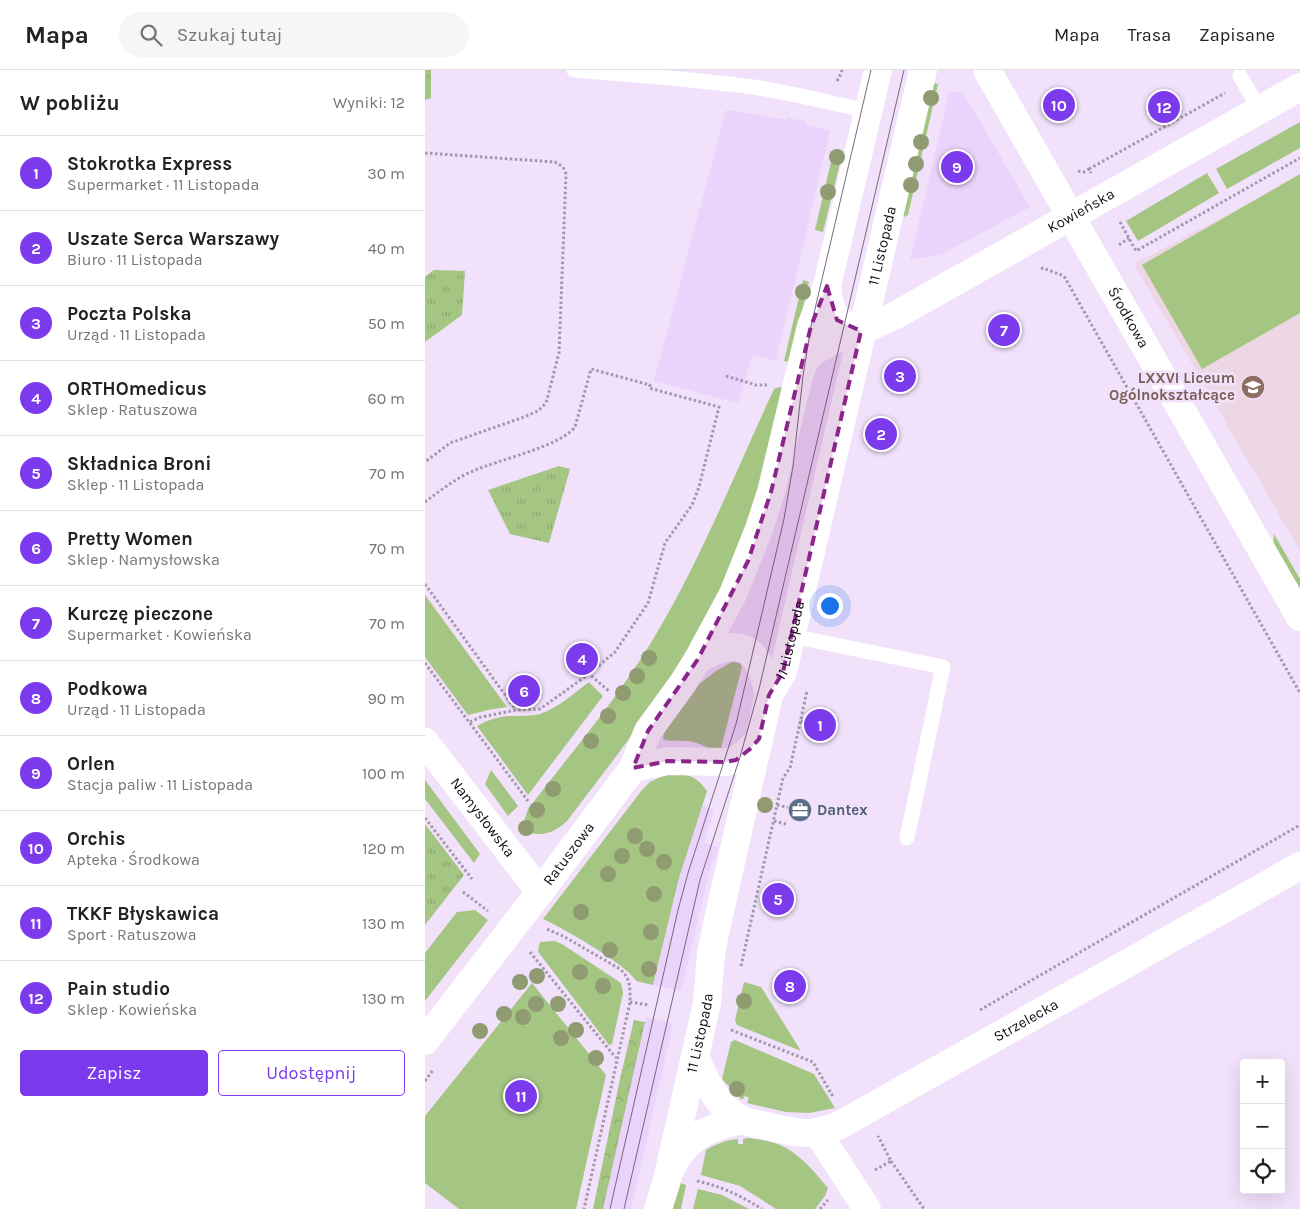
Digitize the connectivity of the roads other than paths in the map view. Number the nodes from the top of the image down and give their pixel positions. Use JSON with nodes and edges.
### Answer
{"nodes":[{"id":1,"x":574,"y":70,"type":"edge"},
{"id":2,"x":878,"y":70,"type":"edge"},
{"id":3,"x":923,"y":70,"type":"edge"},
{"id":4,"x":987,"y":70,"type":"edge"},
{"id":5,"x":1242,"y":79,"type":"road end"},
{"id":6,"x":1300,"y":87,"type":"edge"},
{"id":7,"x":1260,"y":110,"type":"junction"},
{"id":8,"x":869,"y":111,"type":"junction"},
{"id":9,"x":1071,"y":216,"type":"junction"},
{"id":10,"x":827,"y":286,"type":"junction"},
{"id":11,"x":861,"y":331,"type":"junction"},
{"id":12,"x":799,"y":375,"type":"junction"},
{"id":13,"x":1300,"y":617,"type":"edge"},
{"id":14,"x":792,"y":636,"type":"junction"},
{"id":15,"x":699,"y":659,"type":"junction"},
{"id":16,"x":769,"y":695,"type":"junction"},
{"id":17,"x":759,"y":739,"type":"junction"},
{"id":18,"x":425,"y":742,"type":"edge"},
{"id":19,"x":633,"y":768,"type":"junction"},
{"id":20,"x":907,"y":838,"type":"dead end"},
{"id":21,"x":1300,"y":866,"type":"edge"},
{"id":22,"x":540,"y":892,"type":"junction"},
{"id":23,"x":425,"y":1041,"type":"edge"},
{"id":24,"x":695,"y":1055,"type":"junction"},
{"id":25,"x":743,"y":1120,"type":"junction"},
{"id":26,"x":818,"y":1133,"type":"junction"},
{"id":27,"x":679,"y":1180,"type":"junction"},
{"id":28,"x":658,"y":1209,"type":"edge"},
{"id":29,"x":867,"y":1209,"type":"edge"}],
"edges":[{"from":1,"to":8,"type":"lane"},
{"from":2,"to":8,"type":"street"},
{"from":3,"to":11,"type":"street","name":"11 Listopada"},
{"from":4,"to":9,"type":"street","name":"Środkowa"},
{"from":5,"to":7,"type":"lane"},
{"from":6,"to":7,"type":"street","name":"Kowieńska"},
{"from":7,"to":9,"type":"street","name":"Kowieńska"},
{"from":8,"to":10,"type":"street"},
{"from":9,"to":11,"type":"street","name":"Kowieńska"},
{"from":9,"to":13,"type":"street","name":"Środkowa"},
{"from":10,"to":11,"type":"street"},
{"from":10,"to":12,"type":"street"},
{"from":11,"to":12,"type":"street","name":"Kowieńska"},
{"from":11,"to":14,"type":"street","name":"11 Listopada"},
{"from":12,"to":15,"type":"street"},
{"from":14,"to":16,"type":"street","name":"11 Listopada"},
{"from":14,"to":20,"type":"lane"},
{"from":15,"to":16,"type":"street"},
{"from":15,"to":19,"type":"street","name":"Ratuszowa"},
{"from":16,"to":17,"type":"street","name":"11 Listopada"},
{"from":17,"to":19,"type":"street"},
{"from":17,"to":24,"type":"street","name":"11 Listopada"},
{"from":18,"to":22,"type":"street","name":"Namysłowska"},
{"from":19,"to":22,"type":"street","name":"Ratuszowa"},
{"from":21,"to":26,"type":"street","name":"Strzelecka"},
{"from":22,"to":23,"type":"street","name":"Ratuszowa"},
{"from":24,"to":25,"type":"street","name":"Strzelecka"},
{"from":24,"to":27,"type":"street","name":"11 Listopada"},
{"from":25,"to":26,"type":"street","name":"Strzelecka"},
{"from":25,"to":27,"type":"street","name":"Strzelecka"},
{"from":26,"to":29,"type":"street"},
{"from":27,"to":28,"type":"street","name":"11 Listopada"}]}
